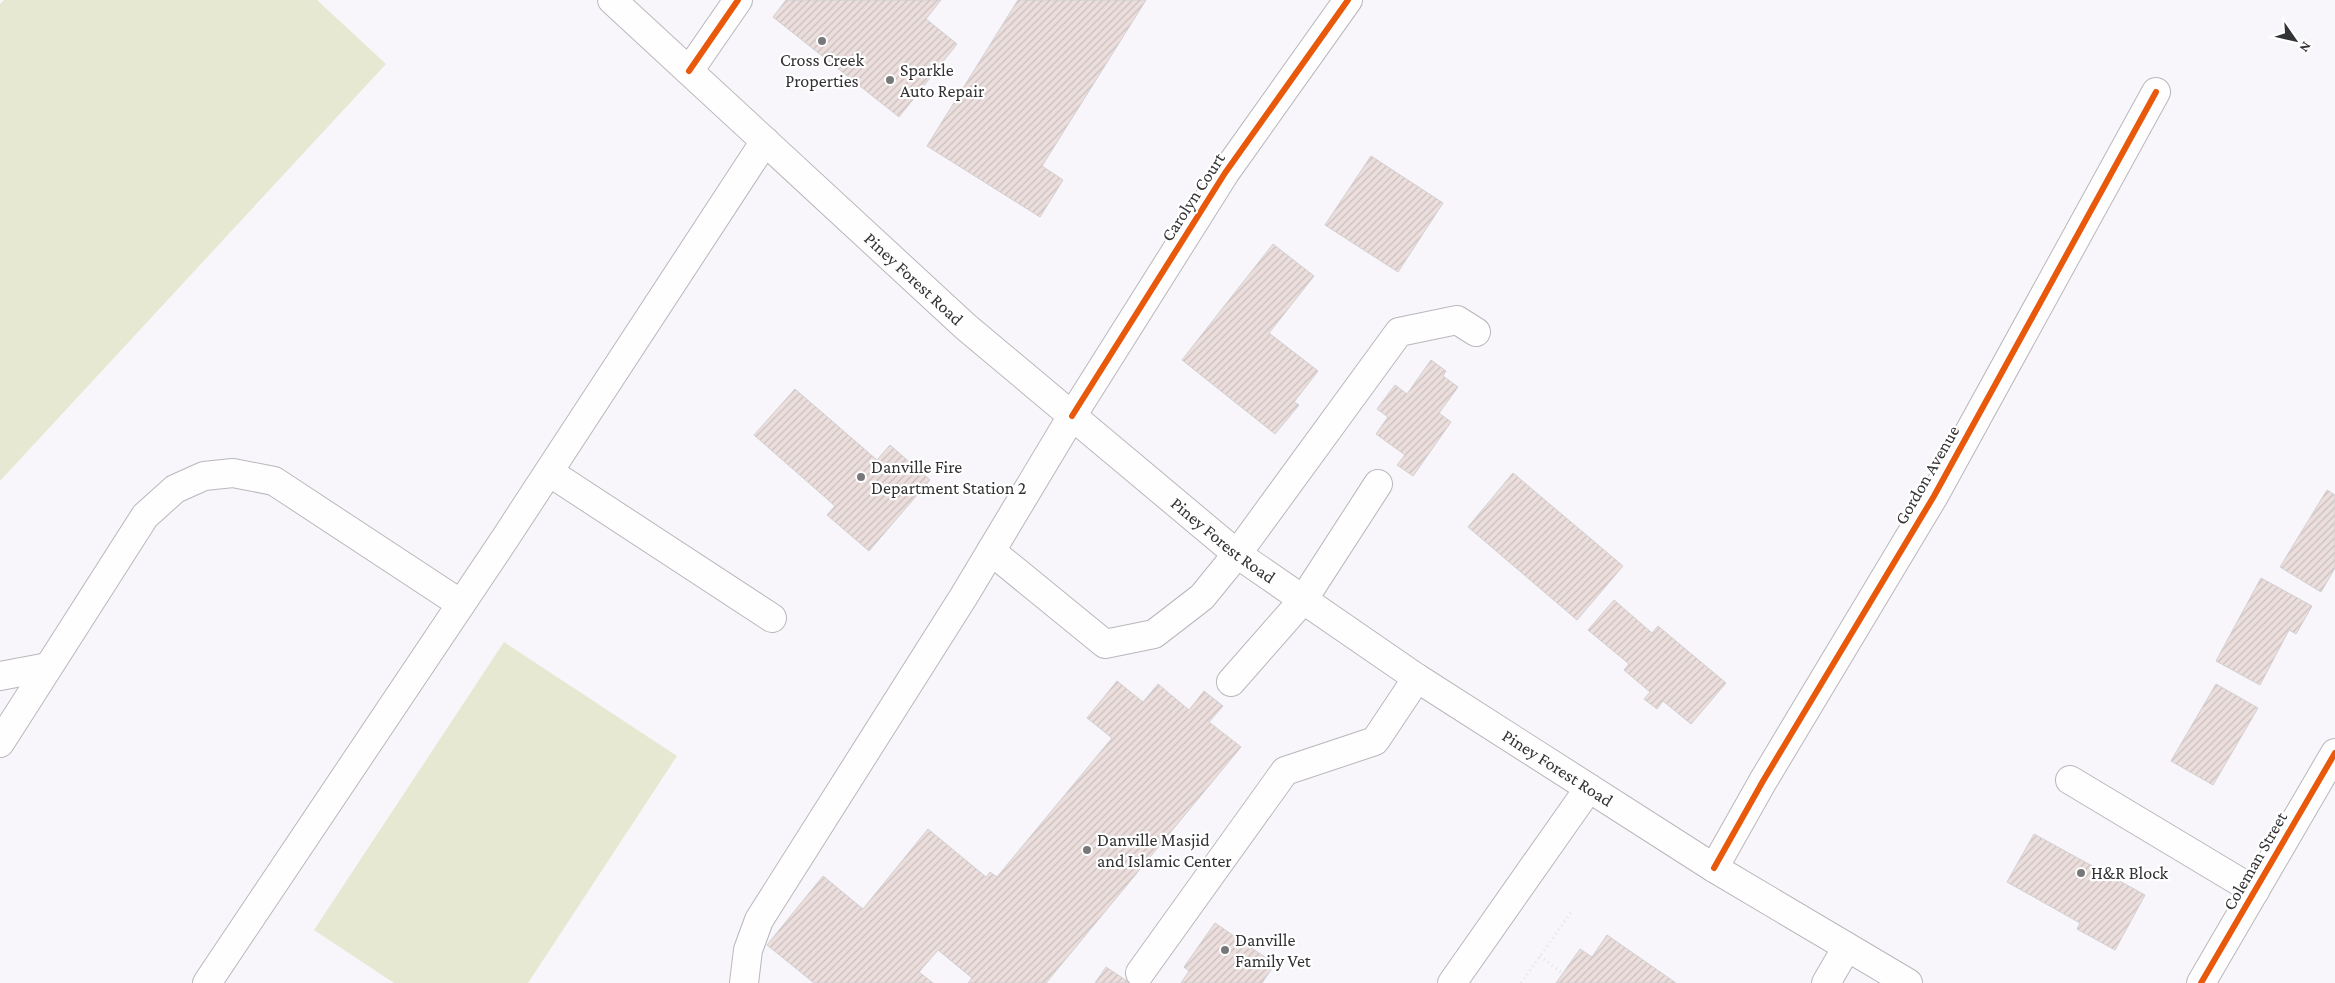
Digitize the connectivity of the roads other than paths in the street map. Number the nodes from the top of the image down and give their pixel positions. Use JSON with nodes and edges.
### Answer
{"nodes":[{"id":1,"x":612,"y":0,"type":"edge"},
{"id":2,"x":738,"y":0,"type":"edge"},
{"id":3,"x":1348,"y":0,"type":"edge"},
{"id":4,"x":689,"y":71,"type":"junction"},
{"id":5,"x":2156,"y":92,"type":"dead end"},
{"id":6,"x":764,"y":141,"type":"junction"},
{"id":7,"x":1476,"y":332,"type":"dead end"},
{"id":8,"x":1072,"y":416,"type":"junction"},
{"id":9,"x":549,"y":472,"type":"junction"},
{"id":10,"x":1378,"y":484,"type":"dead end"},
{"id":11,"x":990,"y":551,"type":"junction"},
{"id":12,"x":1238,"y":554,"type":"junction"},
{"id":13,"x":1303,"y":600,"type":"junction"},
{"id":14,"x":461,"y":604,"type":"junction"},
{"id":15,"x":772,"y":618,"type":"dead end"},
{"id":16,"x":48,"y":667,"type":"junction"},
{"id":17,"x":0,"y":676,"type":"edge"},
{"id":18,"x":1416,"y":678,"type":"junction"},
{"id":19,"x":1231,"y":682,"type":"dead end"},
{"id":20,"x":0,"y":743,"type":"edge"},
{"id":21,"x":2335,"y":754,"type":"edge"},
{"id":22,"x":2070,"y":780,"type":"dead end"},
{"id":23,"x":1588,"y":788,"type":"junction"},
{"id":24,"x":1714,"y":868,"type":"junction"},
{"id":25,"x":2255,"y":892,"type":"junction"},
{"id":26,"x":1847,"y":947,"type":"junction"},
{"id":27,"x":1140,"y":973,"type":"dead end"},
{"id":28,"x":207,"y":983,"type":"edge"},
{"id":29,"x":744,"y":983,"type":"edge"},
{"id":30,"x":1452,"y":983,"type":"edge"},
{"id":31,"x":1826,"y":983,"type":"edge"},
{"id":32,"x":1908,"y":983,"type":"edge"},
{"id":33,"x":2201,"y":983,"type":"edge"}],
"edges":[{"from":1,"to":4,"type":"street","name":"Piney Forest Road"},
{"from":2,"to":4,"type":"street"},
{"from":3,"to":8,"type":"street","name":"Carolyn Court"},
{"from":4,"to":6,"type":"street","name":"Piney Forest Road"},
{"from":5,"to":24,"type":"street","name":"Gordon Avenue"},
{"from":6,"to":8,"type":"street","name":"Piney Forest Road"},
{"from":6,"to":9,"type":"street"},
{"from":7,"to":12,"type":"street"},
{"from":8,"to":11,"type":"street","name":"Carolyn Court"},
{"from":8,"to":12,"type":"street","name":"Piney Forest Road"},
{"from":9,"to":14,"type":"street"},
{"from":9,"to":15,"type":"street"},
{"from":10,"to":13,"type":"street"},
{"from":11,"to":12,"type":"street"},
{"from":11,"to":29,"type":"street","name":"Carolyn Court"},
{"from":12,"to":13,"type":"street","name":"Piney Forest Road"},
{"from":13,"to":18,"type":"street","name":"Piney Forest Road"},
{"from":13,"to":19,"type":"street"},
{"from":14,"to":16,"type":"street"},
{"from":14,"to":28,"type":"street"},
{"from":16,"to":17,"type":"street"},
{"from":16,"to":20,"type":"street"},
{"from":18,"to":23,"type":"street","name":"Piney Forest Road"},
{"from":18,"to":27,"type":"street"},
{"from":21,"to":25,"type":"street","name":"Coleman Street"},
{"from":22,"to":25,"type":"street"},
{"from":23,"to":24,"type":"street","name":"Piney Forest Road"},
{"from":23,"to":30,"type":"street"},
{"from":24,"to":26,"type":"street","name":"Piney Forest Road"},
{"from":25,"to":33,"type":"street","name":"Coleman Street"},
{"from":26,"to":31,"type":"street"},
{"from":26,"to":32,"type":"street","name":"Piney Forest Road"}]}
